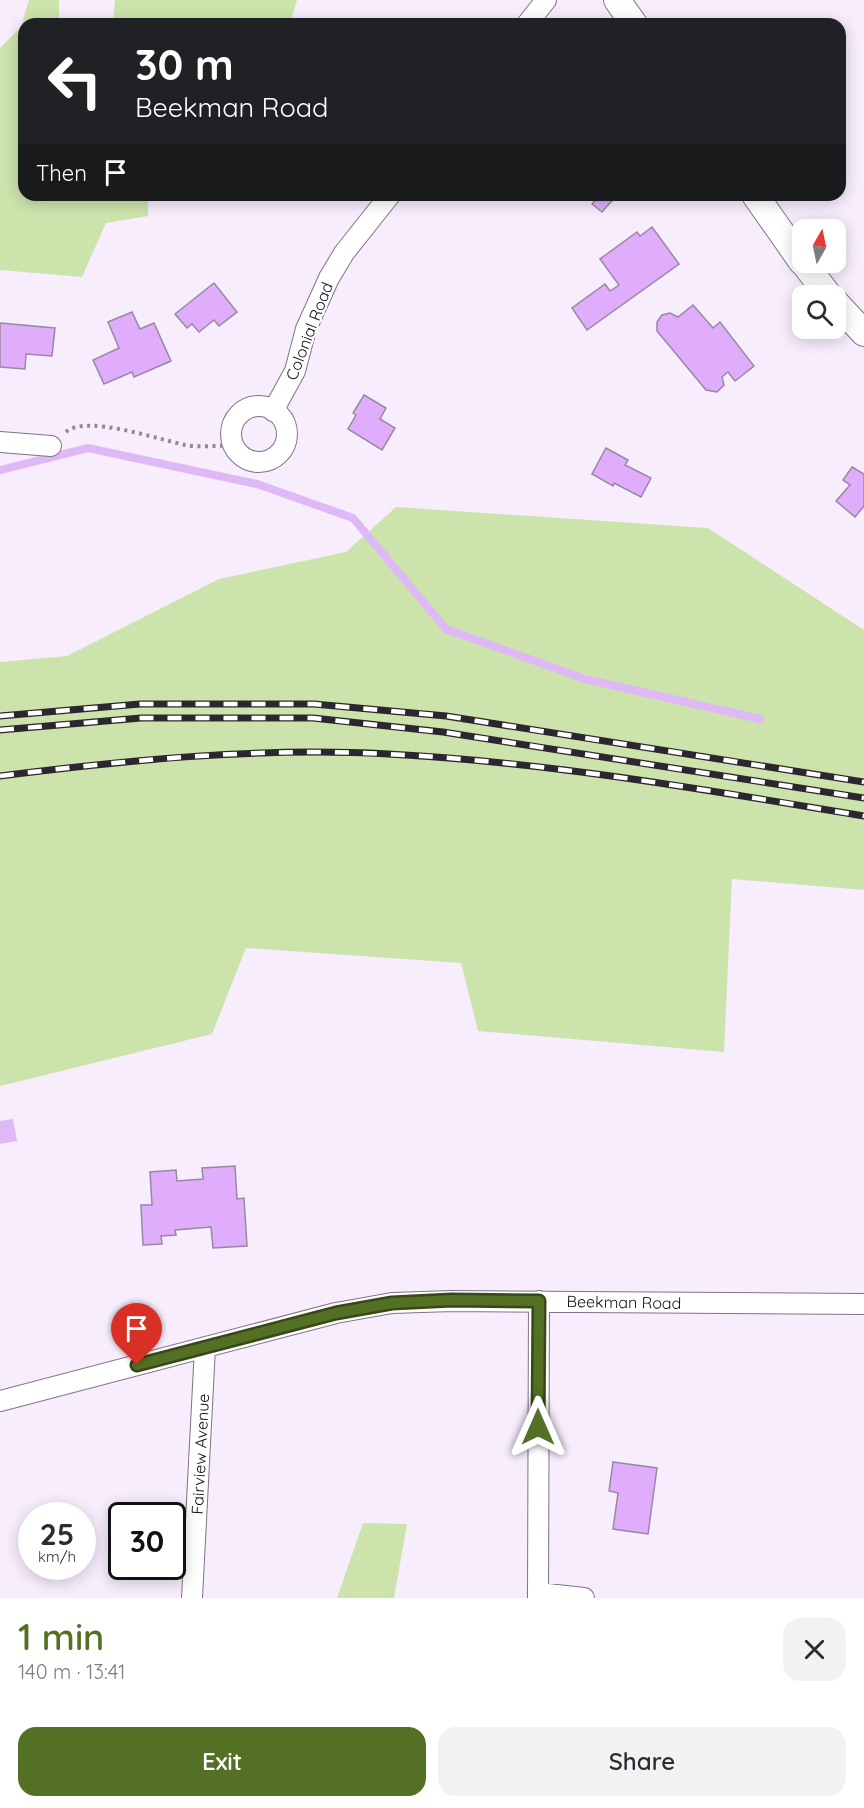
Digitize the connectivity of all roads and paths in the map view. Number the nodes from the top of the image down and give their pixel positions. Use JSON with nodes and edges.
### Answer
{"nodes":[{"id":1,"x":546,"y":0,"type":"edge"},
{"id":2,"x":617,"y":0,"type":"edge"},
{"id":3,"x":532,"y":18,"type":"edge"},
{"id":4,"x":630,"y":18,"type":"edge"},
{"id":5,"x":385,"y":201,"type":"edge"},
{"id":6,"x":759,"y":201,"type":"edge"},
{"id":7,"x":792,"y":248,"type":"edge"},
{"id":8,"x":811,"y":273,"type":"edge"},
{"id":9,"x":820,"y":285,"type":"edge"},
{"id":10,"x":846,"y":314,"type":"edge"},
{"id":11,"x":864,"y":333,"type":"edge"},
{"id":12,"x":273,"y":411,"type":"junction"},
{"id":13,"x":0,"y":442,"type":"edge"},
{"id":14,"x":51,"y":446,"type":"joint"},
{"id":15,"x":232,"y":446,"type":"junction"},
{"id":16,"x":539,"y":1301,"type":"junction"},
{"id":17,"x":864,"y":1304,"type":"edge"},
{"id":18,"x":205,"y":1347,"type":"junction"},
{"id":19,"x":0,"y":1401,"type":"edge"},
{"id":20,"x":538,"y":1596,"type":"edge"},
{"id":21,"x":192,"y":1598,"type":"edge"},
{"id":22,"x":584,"y":1598,"type":"edge"}],
"edges":[{"from":1,"to":3,"type":"street"},
{"from":2,"to":4,"type":"street"},
{"from":5,"to":12,"type":"street","name":"Colonial Road"},
{"from":6,"to":7,"type":"street"},
{"from":8,"to":9,"type":"street"},
{"from":10,"to":11,"type":"street"},
{"from":12,"to":15,"type":"street"},
{"from":12,"to":15,"type":"street"},
{"from":13,"to":14,"type":"street"},
{"from":14,"to":15,"type":"path"},
{"from":16,"to":17,"type":"street","name":"Beekman Road"},
{"from":16,"to":18,"type":"street","name":"Beekman Road"},
{"from":16,"to":20,"type":"street"},
{"from":18,"to":19,"type":"street","name":"Beekman Road"},
{"from":18,"to":21,"type":"street","name":"Fairview Avenue"},
{"from":20,"to":22,"type":"street"}]}
